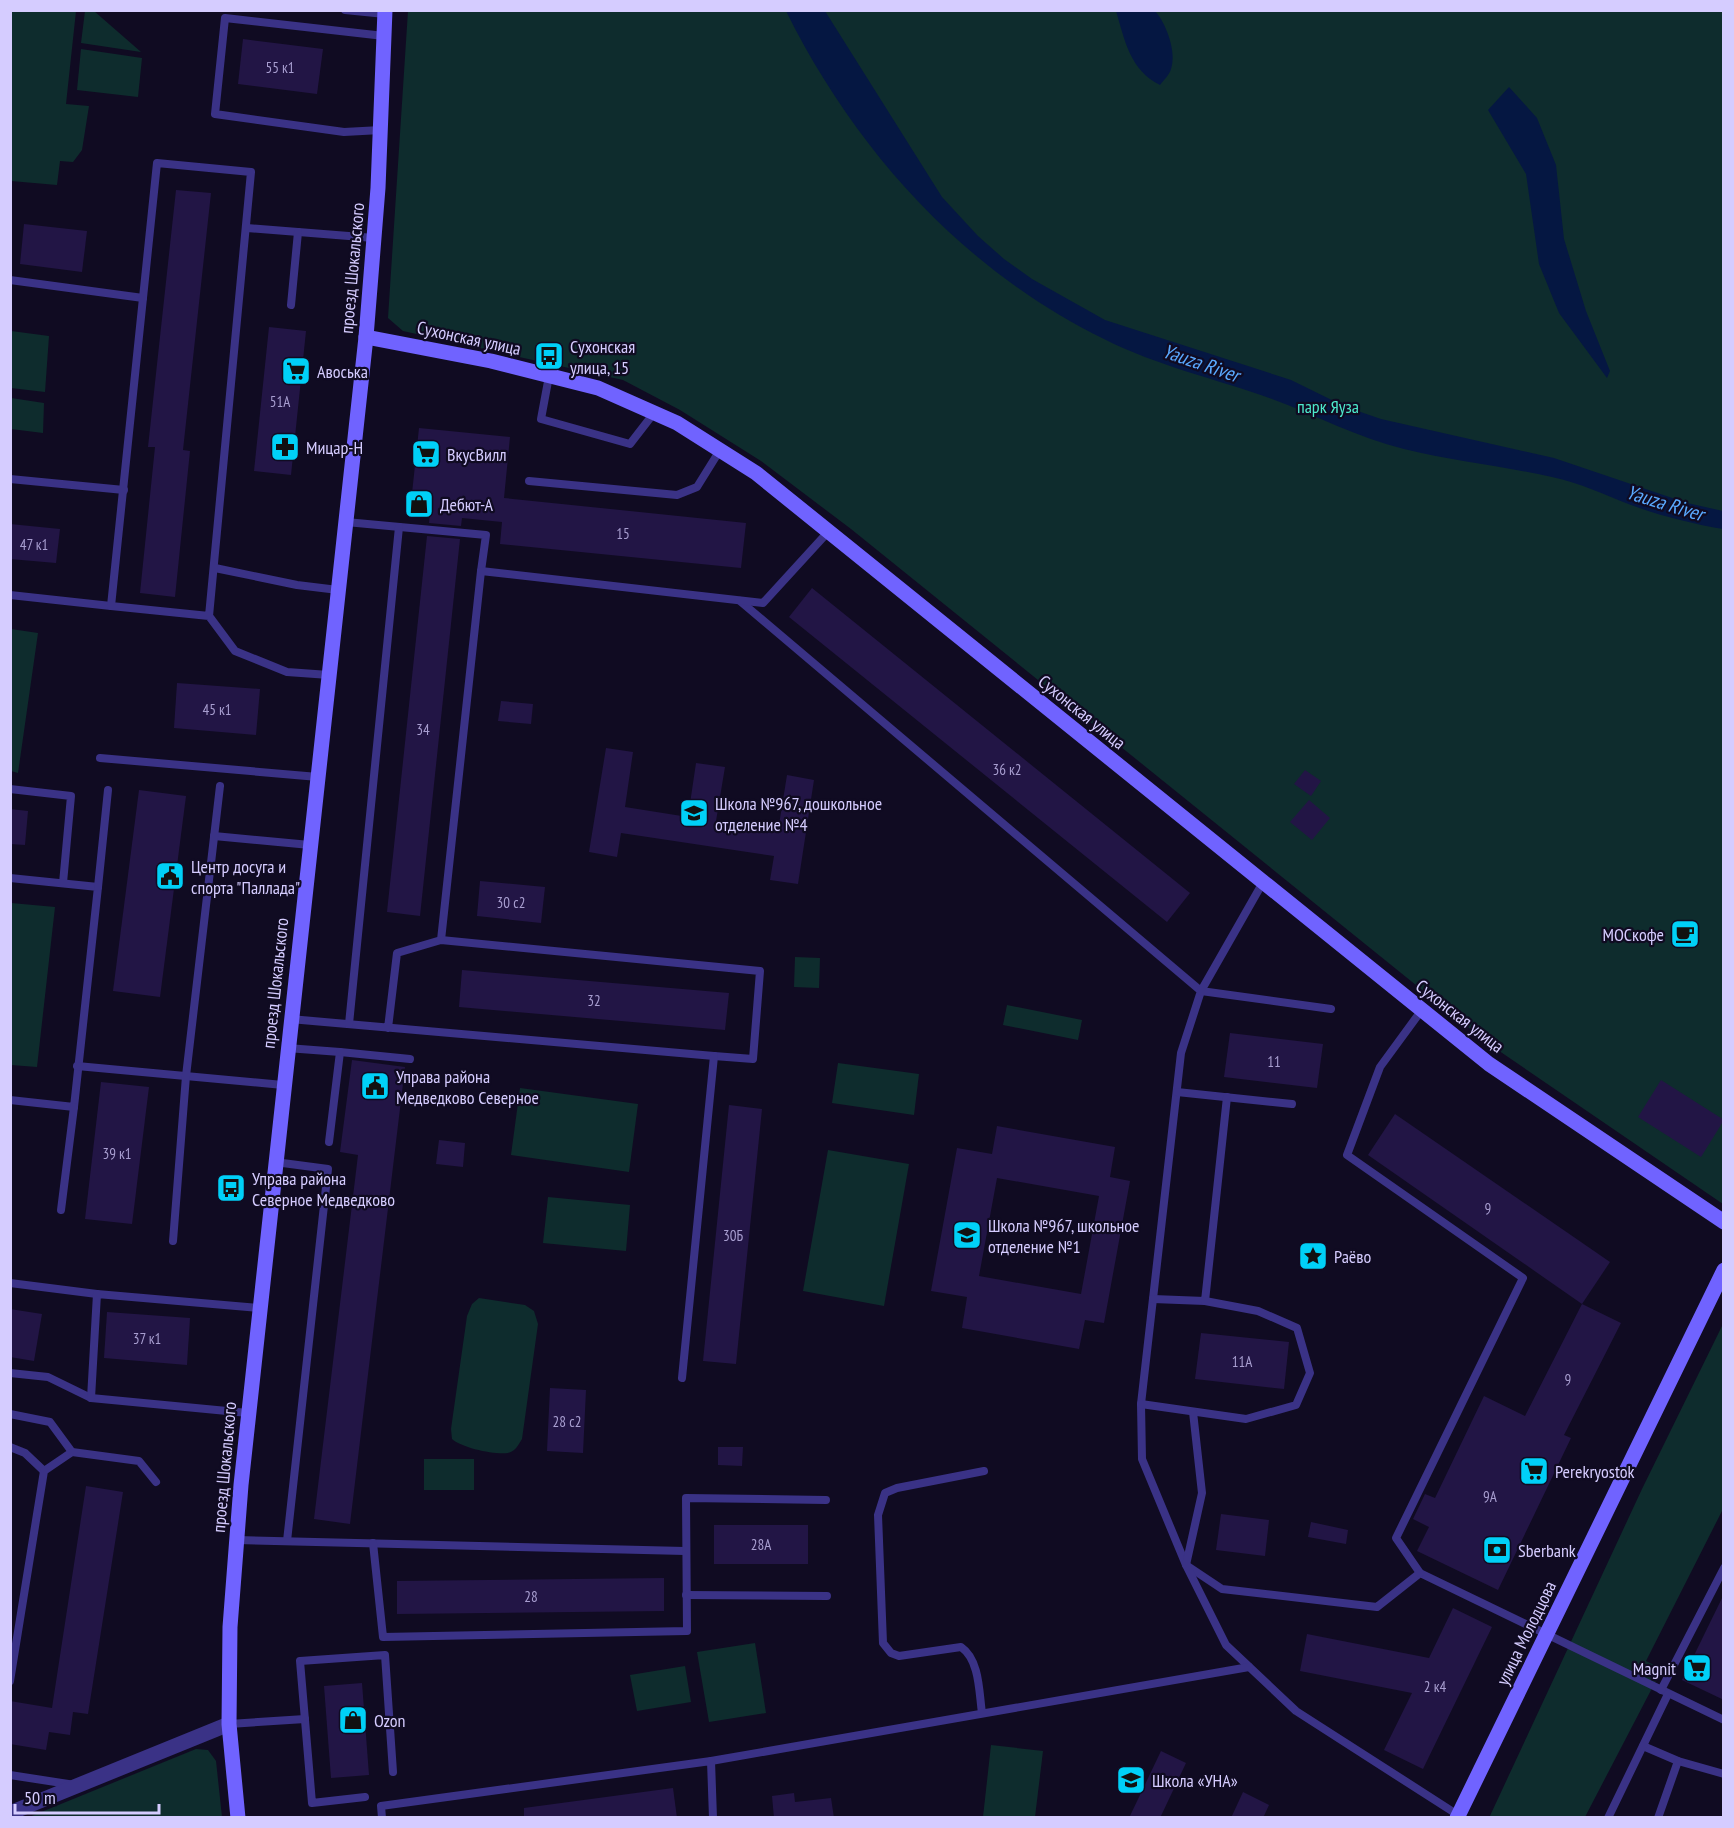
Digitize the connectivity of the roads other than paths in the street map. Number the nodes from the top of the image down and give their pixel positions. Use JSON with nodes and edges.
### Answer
{"nodes":[{"id":1,"x":345,"y":10,"type":"edge"},
{"id":2,"x":385,"y":12,"type":"edge"},
{"id":3,"x":384,"y":36,"type":"junction"},
{"id":4,"x":381,"y":130,"type":"junction"},
{"id":5,"x":247,"y":228,"type":"junction"},
{"id":6,"x":298,"y":232,"type":"junction"},
{"id":7,"x":374,"y":238,"type":"junction"},
{"id":8,"x":10,"y":280,"type":"edge"},
{"id":9,"x":143,"y":298,"type":"junction"},
{"id":10,"x":291,"y":305,"type":"dead end"},
{"id":11,"x":366,"y":337,"type":"junction"},
{"id":12,"x":549,"y":376,"type":"junction"},
{"id":13,"x":654,"y":413,"type":"junction"},
{"id":14,"x":720,"y":450,"type":"junction"},
{"id":15,"x":10,"y":479,"type":"edge"},
{"id":16,"x":529,"y":481,"type":"dead end"},
{"id":17,"x":124,"y":490,"type":"junction"},
{"id":18,"x":345,"y":522,"type":"junction"},
{"id":19,"x":399,"y":527,"type":"junction"},
{"id":20,"x":828,"y":532,"type":"junction"},
{"id":21,"x":215,"y":568,"type":"junction"},
{"id":22,"x":481,"y":571,"type":"junction"},
{"id":23,"x":338,"y":590,"type":"junction"},
{"id":24,"x":10,"y":595,"type":"edge"},
{"id":25,"x":740,"y":601,"type":"junction"},
{"id":26,"x":111,"y":606,"type":"junction"},
{"id":27,"x":209,"y":616,"type":"junction"},
{"id":28,"x":329,"y":675,"type":"junction"},
{"id":29,"x":100,"y":758,"type":"dead end"},
{"id":30,"x":318,"y":777,"type":"junction"},
{"id":31,"x":220,"y":786,"type":"dead end"},
{"id":32,"x":10,"y":789,"type":"edge"},
{"id":33,"x":108,"y":790,"type":"dead end"},
{"id":34,"x":214,"y":836,"type":"junction"},
{"id":35,"x":310,"y":845,"type":"junction"},
{"id":36,"x":10,"y":878,"type":"edge"},
{"id":37,"x":63,"y":883,"type":"junction"},
{"id":38,"x":1262,"y":884,"type":"junction"},
{"id":39,"x":98,"y":887,"type":"junction"},
{"id":40,"x":441,"y":940,"type":"junction"},
{"id":41,"x":1201,"y":991,"type":"junction"},
{"id":42,"x":1331,"y":1009,"type":"dead end"},
{"id":43,"x":1421,"y":1011,"type":"junction"},
{"id":44,"x":290,"y":1019,"type":"junction"},
{"id":45,"x":349,"y":1024,"type":"junction"},
{"id":46,"x":388,"y":1028,"type":"junction"},
{"id":47,"x":287,"y":1048,"type":"junction"},
{"id":48,"x":340,"y":1052,"type":"junction"},
{"id":49,"x":714,"y":1056,"type":"junction"},
{"id":50,"x":410,"y":1059,"type":"dead end"},
{"id":51,"x":77,"y":1066,"type":"junction"},
{"id":52,"x":186,"y":1076,"type":"junction"},
{"id":53,"x":283,"y":1085,"type":"junction"},
{"id":54,"x":1177,"y":1092,"type":"junction"},
{"id":55,"x":1227,"y":1097,"type":"junction"},
{"id":56,"x":10,"y":1100,"type":"edge"},
{"id":57,"x":1292,"y":1104,"type":"dead end"},
{"id":58,"x":74,"y":1107,"type":"junction"},
{"id":59,"x":329,"y":1142,"type":"dead end"},
{"id":60,"x":275,"y":1162,"type":"junction"},
{"id":61,"x":61,"y":1210,"type":"dead end"},
{"id":62,"x":1724,"y":1222,"type":"edge"},
{"id":63,"x":173,"y":1241,"type":"dead end"},
{"id":64,"x":1724,"y":1270,"type":"edge"},
{"id":65,"x":10,"y":1283,"type":"edge"},
{"id":66,"x":97,"y":1294,"type":"junction"},
{"id":67,"x":1153,"y":1299,"type":"junction"},
{"id":68,"x":1205,"y":1301,"type":"junction"},
{"id":69,"x":259,"y":1308,"type":"junction"},
{"id":70,"x":10,"y":1372,"type":"edge"},
{"id":71,"x":682,"y":1378,"type":"dead end"},
{"id":72,"x":91,"y":1398,"type":"junction"},
{"id":73,"x":1141,"y":1404,"type":"junction"},
{"id":74,"x":1193,"y":1412,"type":"junction"},
{"id":75,"x":248,"y":1413,"type":"junction"},
{"id":76,"x":10,"y":1414,"type":"edge"},
{"id":77,"x":10,"y":1447,"type":"edge"},
{"id":78,"x":72,"y":1452,"type":"junction"},
{"id":79,"x":44,"y":1471,"type":"junction"},
{"id":80,"x":984,"y":1471,"type":"dead end"},
{"id":81,"x":156,"y":1482,"type":"dead end"},
{"id":82,"x":826,"y":1500,"type":"dead end"},
{"id":83,"x":237,"y":1540,"type":"junction"},
{"id":84,"x":287,"y":1541,"type":"junction"},
{"id":85,"x":373,"y":1544,"type":"junction"},
{"id":86,"x":685,"y":1551,"type":"junction"},
{"id":87,"x":1186,"y":1565,"type":"junction"},
{"id":88,"x":1724,"y":1568,"type":"edge"},
{"id":89,"x":1420,"y":1573,"type":"junction"},
{"id":90,"x":686,"y":1595,"type":"junction"},
{"id":91,"x":827,"y":1596,"type":"dead end"},
{"id":92,"x":1547,"y":1634,"type":"junction"},
{"id":93,"x":1249,"y":1667,"type":"junction"},
{"id":94,"x":10,"y":1681,"type":"edge"},
{"id":95,"x":1665,"y":1692,"type":"junction"},
{"id":96,"x":982,"y":1713,"type":"junction"},
{"id":97,"x":305,"y":1719,"type":"junction"},
{"id":98,"x":1724,"y":1720,"type":"edge"},
{"id":99,"x":229,"y":1724,"type":"junction"},
{"id":100,"x":1643,"y":1746,"type":"junction"},
{"id":101,"x":711,"y":1761,"type":"junction"},
{"id":102,"x":1678,"y":1761,"type":"junction"},
{"id":103,"x":393,"y":1772,"type":"dead end"},
{"id":104,"x":1724,"y":1774,"type":"edge"},
{"id":105,"x":10,"y":1775,"type":"edge"},
{"id":106,"x":78,"y":1785,"type":"junction"},
{"id":107,"x":365,"y":1797,"type":"dead end"},
{"id":108,"x":10,"y":1813,"type":"edge"},
{"id":109,"x":1458,"y":1816,"type":"edge"},
{"id":110,"x":238,"y":1818,"type":"edge"},
{"id":111,"x":382,"y":1818,"type":"edge"},
{"id":112,"x":713,"y":1818,"type":"edge"},
{"id":113,"x":1608,"y":1818,"type":"edge"},
{"id":114,"x":1658,"y":1818,"type":"edge"}],
"edges":[{"from":1,"to":2,"type":"lane"},
{"from":2,"to":3,"type":"street","name":"проезд Шокальского"},
{"from":3,"to":4,"type":"street","name":"проезд Шокальского"},
{"from":3,"to":4,"type":"lane"},
{"from":4,"to":7,"type":"street","name":"проезд Шокальского"},
{"from":5,"to":6,"type":"lane"},
{"from":5,"to":9,"type":"lane"},
{"from":5,"to":21,"type":"lane"},
{"from":6,"to":7,"type":"lane"},
{"from":6,"to":10,"type":"lane"},
{"from":7,"to":11,"type":"street","name":"проезд Шокальского"},
{"from":8,"to":9,"type":"lane"},
{"from":9,"to":17,"type":"lane"},
{"from":11,"to":12,"type":"street","name":"Сухонская улица"},
{"from":11,"to":18,"type":"street","name":"проезд Шокальского"},
{"from":12,"to":13,"type":"street","name":"Сухонская улица"},
{"from":12,"to":13,"type":"lane"},
{"from":13,"to":14,"type":"street","name":"Сухонская улица"},
{"from":14,"to":16,"type":"lane"},
{"from":14,"to":20,"type":"street","name":"Сухонская улица"},
{"from":15,"to":17,"type":"lane"},
{"from":17,"to":26,"type":"lane"},
{"from":18,"to":19,"type":"lane"},
{"from":18,"to":23,"type":"street","name":"проезд Шокальского"},
{"from":19,"to":22,"type":"lane"},
{"from":19,"to":45,"type":"lane"},
{"from":20,"to":25,"type":"lane"},
{"from":20,"to":38,"type":"street","name":"Сухонская улица"},
{"from":21,"to":23,"type":"lane"},
{"from":21,"to":27,"type":"lane"},
{"from":22,"to":25,"type":"lane"},
{"from":22,"to":40,"type":"lane"},
{"from":23,"to":28,"type":"street","name":"проезд Шокальского"},
{"from":24,"to":26,"type":"lane"},
{"from":25,"to":41,"type":"lane"},
{"from":26,"to":27,"type":"lane"},
{"from":27,"to":28,"type":"lane"},
{"from":28,"to":30,"type":"street","name":"проезд Шокальского"},
{"from":29,"to":30,"type":"lane"},
{"from":30,"to":35,"type":"street","name":"проезд Шокальского"},
{"from":31,"to":34,"type":"lane"},
{"from":32,"to":37,"type":"lane"},
{"from":33,"to":39,"type":"lane"},
{"from":34,"to":35,"type":"lane"},
{"from":34,"to":52,"type":"lane"},
{"from":35,"to":44,"type":"street","name":"проезд Шокальского"},
{"from":36,"to":37,"type":"lane"},
{"from":37,"to":39,"type":"lane"},
{"from":38,"to":41,"type":"lane"},
{"from":38,"to":43,"type":"street","name":"Сухонская улица"},
{"from":39,"to":51,"type":"lane"},
{"from":40,"to":46,"type":"lane"},
{"from":40,"to":49,"type":"lane"},
{"from":41,"to":42,"type":"lane"},
{"from":41,"to":54,"type":"lane"},
{"from":43,"to":62,"type":"street","name":"Сухонская улица"},
{"from":43,"to":89,"type":"lane"},
{"from":44,"to":45,"type":"lane"},
{"from":44,"to":47,"type":"street","name":"проезд Шокальского"},
{"from":45,"to":46,"type":"lane"},
{"from":46,"to":49,"type":"lane"},
{"from":47,"to":48,"type":"lane"},
{"from":47,"to":53,"type":"street","name":"проезд Шокальского"},
{"from":48,"to":50,"type":"lane"},
{"from":48,"to":59,"type":"lane"},
{"from":49,"to":71,"type":"lane"},
{"from":51,"to":52,"type":"lane"},
{"from":51,"to":58,"type":"lane"},
{"from":52,"to":53,"type":"lane"},
{"from":52,"to":63,"type":"lane"},
{"from":53,"to":60,"type":"street","name":"проезд Шокальского"},
{"from":54,"to":55,"type":"lane"},
{"from":54,"to":67,"type":"lane"},
{"from":55,"to":57,"type":"lane"},
{"from":55,"to":68,"type":"lane"},
{"from":56,"to":58,"type":"lane"},
{"from":58,"to":61,"type":"lane"},
{"from":60,"to":69,"type":"street","name":"проезд Шокальского"},
{"from":60,"to":84,"type":"lane"},
{"from":64,"to":92,"type":"street","name":"улица Молодцова"},
{"from":65,"to":66,"type":"lane"},
{"from":66,"to":69,"type":"lane"},
{"from":66,"to":72,"type":"lane"},
{"from":67,"to":68,"type":"lane"},
{"from":67,"to":73,"type":"lane"},
{"from":68,"to":74,"type":"lane"},
{"from":69,"to":75,"type":"street","name":"проезд Шокальского"},
{"from":70,"to":72,"type":"lane"},
{"from":72,"to":75,"type":"lane"},
{"from":73,"to":74,"type":"lane"},
{"from":73,"to":87,"type":"lane"},
{"from":74,"to":87,"type":"lane"},
{"from":75,"to":83,"type":"street","name":"проезд Шокальского"},
{"from":76,"to":78,"type":"lane"},
{"from":77,"to":79,"type":"lane"},
{"from":78,"to":79,"type":"lane"},
{"from":78,"to":81,"type":"lane"},
{"from":79,"to":94,"type":"lane"},
{"from":80,"to":96,"type":"lane"},
{"from":82,"to":86,"type":"lane"},
{"from":83,"to":84,"type":"lane"},
{"from":83,"to":99,"type":"street","name":"проезд Шокальского"},
{"from":84,"to":85,"type":"lane"},
{"from":85,"to":86,"type":"lane"},
{"from":85,"to":90,"type":"lane"},
{"from":86,"to":90,"type":"lane"},
{"from":87,"to":89,"type":"lane"},
{"from":87,"to":93,"type":"lane"},
{"from":88,"to":95,"type":"lane"},
{"from":89,"to":92,"type":"lane"},
{"from":90,"to":91,"type":"lane"},
{"from":92,"to":95,"type":"lane"},
{"from":92,"to":109,"type":"street","name":"улица Молодцова"},
{"from":93,"to":96,"type":"lane"},
{"from":93,"to":109,"type":"lane"},
{"from":95,"to":98,"type":"lane"},
{"from":95,"to":100,"type":"lane"},
{"from":96,"to":101,"type":"lane"},
{"from":97,"to":99,"type":"lane"},
{"from":97,"to":103,"type":"lane"},
{"from":97,"to":107,"type":"lane"},
{"from":99,"to":106,"type":"street"},
{"from":99,"to":110,"type":"street","name":"проезд Шокальского"},
{"from":100,"to":102,"type":"lane"},
{"from":100,"to":113,"type":"lane"},
{"from":101,"to":111,"type":"lane"},
{"from":101,"to":112,"type":"lane"},
{"from":102,"to":104,"type":"lane"},
{"from":102,"to":114,"type":"lane"},
{"from":105,"to":106,"type":"lane"},
{"from":106,"to":108,"type":"street"}]}
